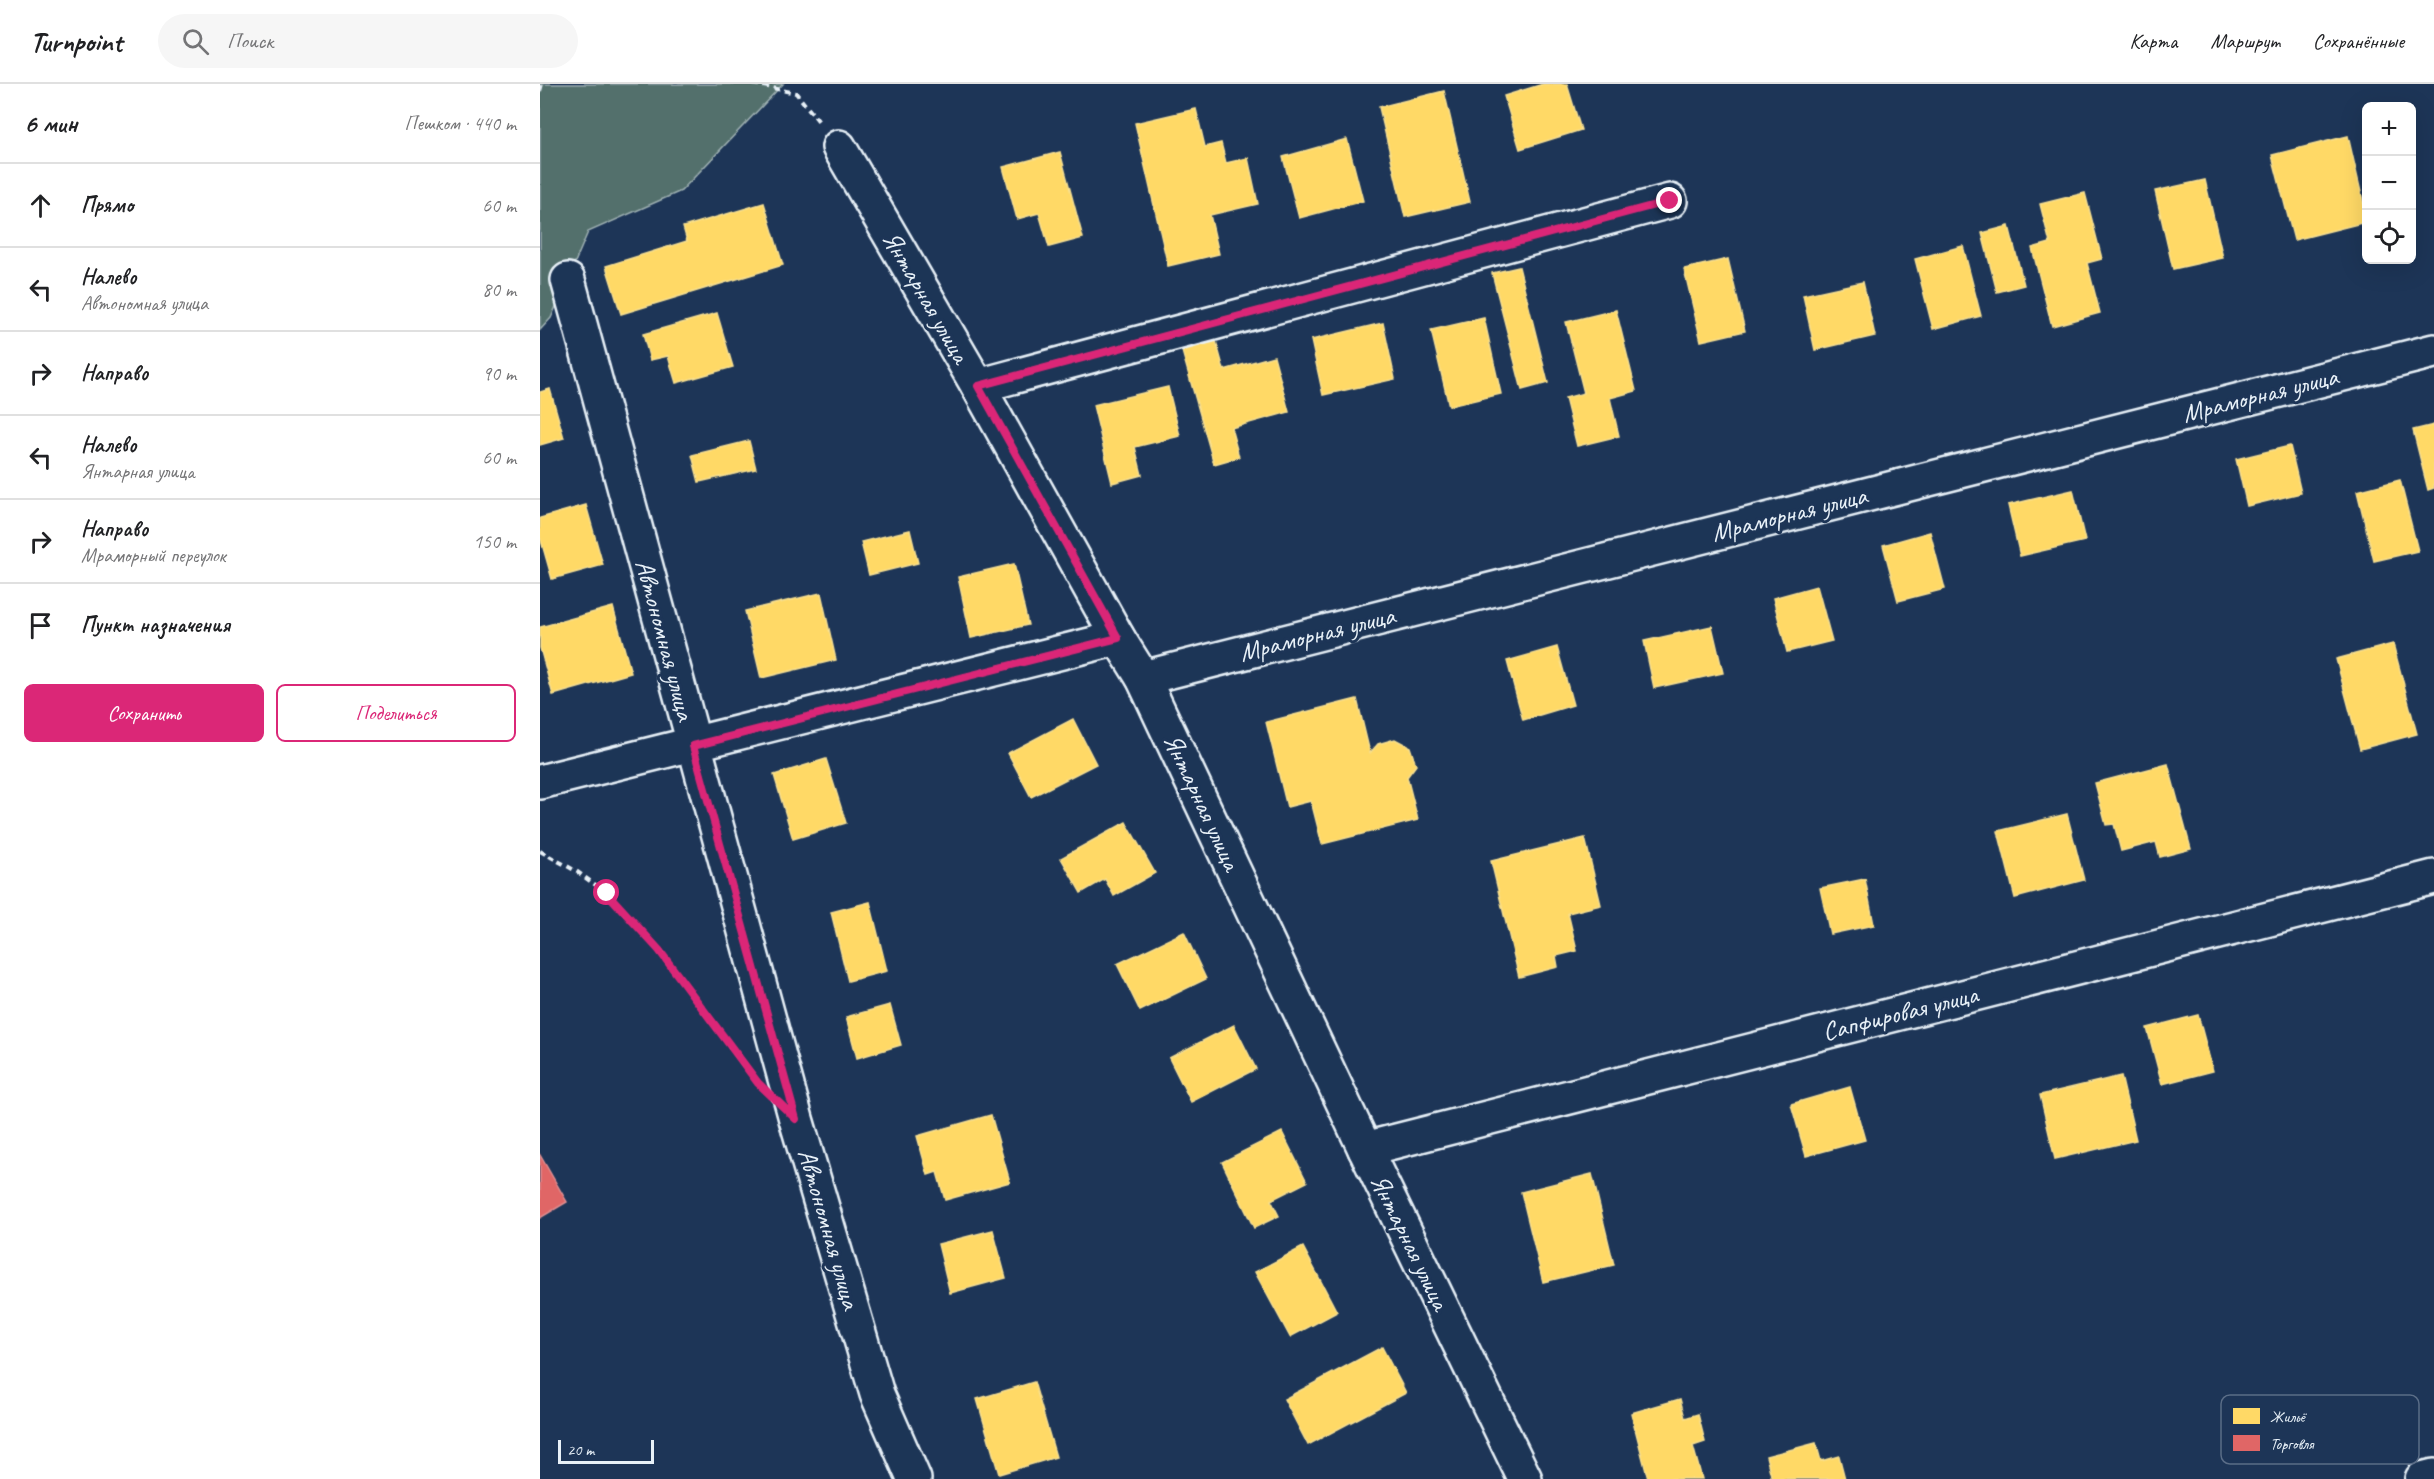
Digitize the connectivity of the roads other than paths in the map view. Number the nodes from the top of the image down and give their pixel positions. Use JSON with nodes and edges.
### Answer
{"nodes":[{"id":1,"x":839,"y":147,"type":"road end"},
{"id":2,"x":1670,"y":201,"type":"dead end"},
{"id":3,"x":568,"y":280,"type":"dead end"},
{"id":4,"x":2434,"y":351,"type":"edge"},
{"id":5,"x":978,"y":386,"type":"junction"},
{"id":6,"x":1118,"y":638,"type":"junction"},
{"id":7,"x":1143,"y":678,"type":"junction"},
{"id":8,"x":693,"y":746,"type":"junction"},
{"id":9,"x":540,"y":782,"type":"edge"},
{"id":10,"x":2434,"y":877,"type":"edge"},
{"id":11,"x":1365,"y":1149,"type":"junction"},
{"id":12,"x":2434,"y":1476,"type":"edge"},
{"id":13,"x":914,"y":1479,"type":"edge"},
{"id":14,"x":1525,"y":1479,"type":"edge"},
{"id":15,"x":2422,"y":1479,"type":"edge"}],
"edges":[{"from":1,"to":5,"type":"street","name":"Янтарная улица"},
{"from":2,"to":5,"type":"street"},
{"from":3,"to":8,"type":"street","name":"Автономная улица"},
{"from":4,"to":7,"type":"street","name":"Мраморная улица"},
{"from":5,"to":6,"type":"street","name":"Янтарная улица"},
{"from":6,"to":7,"type":"street","name":"Янтарная улица"},
{"from":6,"to":8,"type":"street"},
{"from":7,"to":11,"type":"street","name":"Янтарная улица"},
{"from":8,"to":9,"type":"street"},
{"from":8,"to":13,"type":"street","name":"Автономная улица"},
{"from":10,"to":11,"type":"street","name":"Сапфировая улица"},
{"from":11,"to":14,"type":"street","name":"Янтарная улица"},
{"from":12,"to":15,"type":"street"}]}
